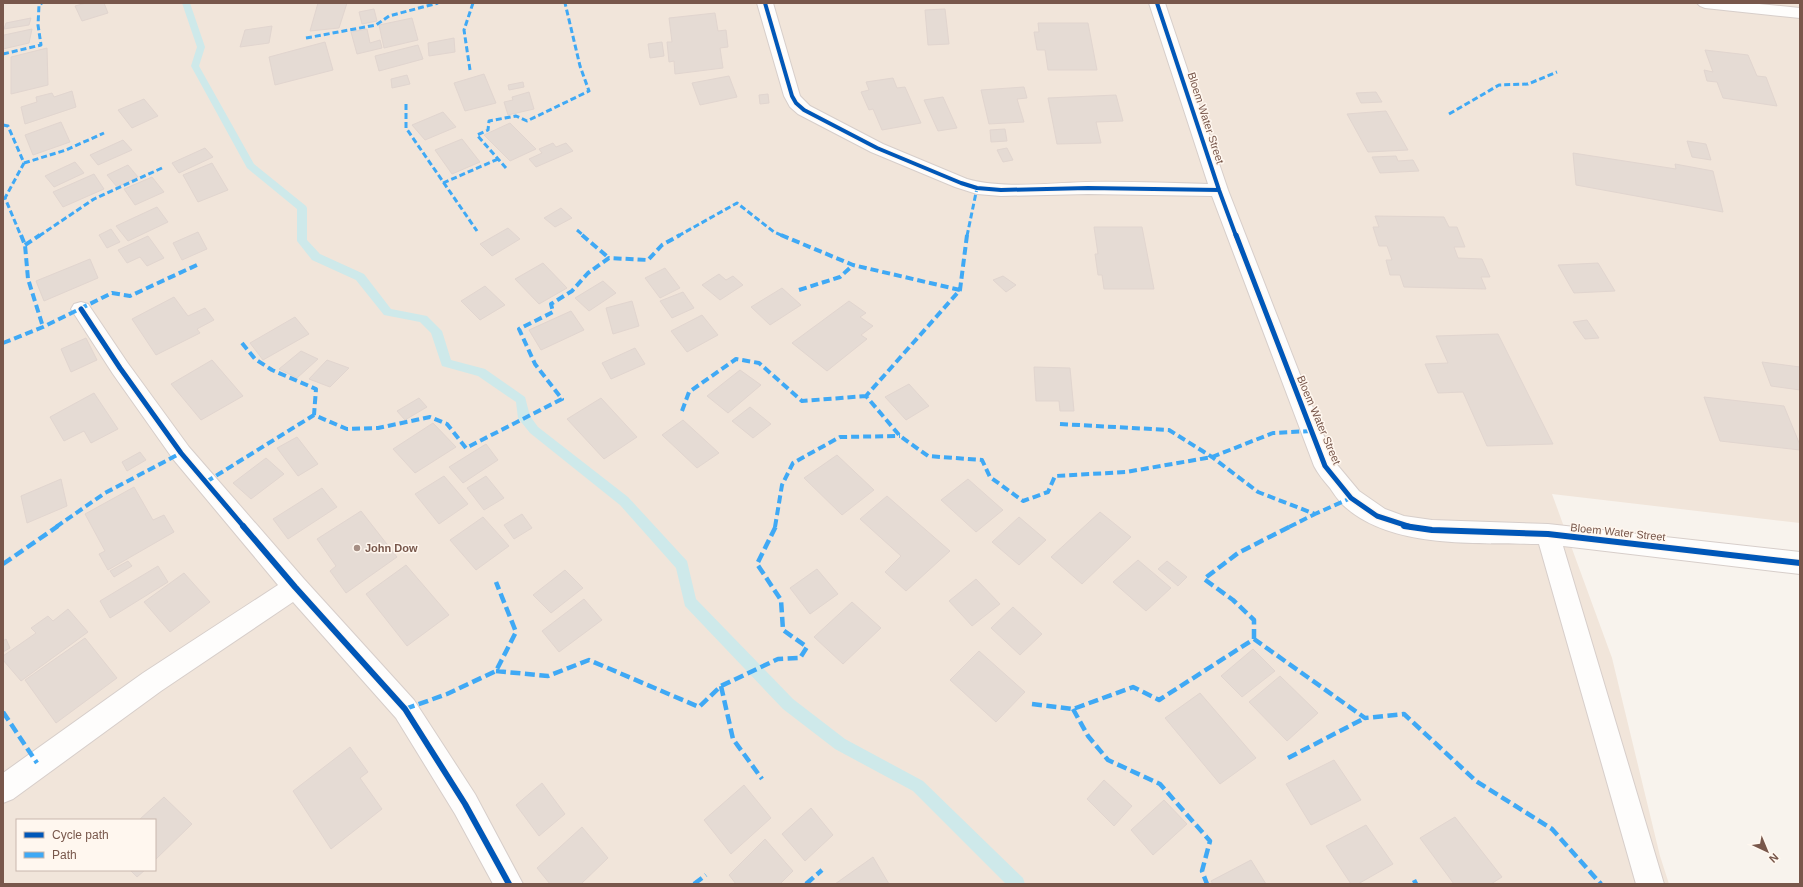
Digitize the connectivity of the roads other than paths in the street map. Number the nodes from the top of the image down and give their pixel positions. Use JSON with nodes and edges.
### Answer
{"nodes":[{"id":1,"x":765,"y":3,"type":"edge"},
{"id":2,"x":1157,"y":3,"type":"edge"},
{"id":3,"x":1705,"y":3,"type":"edge"},
{"id":4,"x":1800,"y":13,"type":"edge"},
{"id":5,"x":1219,"y":190,"type":"junction"},
{"id":6,"x":81,"y":309,"type":"dead end"},
{"id":7,"x":1548,"y":534,"type":"junction"},
{"id":8,"x":1800,"y":563,"type":"edge"},
{"id":9,"x":295,"y":588,"type":"junction"},
{"id":10,"x":3,"y":789,"type":"edge"},
{"id":11,"x":509,"y":884,"type":"edge"},
{"id":12,"x":1650,"y":884,"type":"edge"}],
"edges":[{"from":1,"to":5,"type":"street"},
{"from":2,"to":5,"type":"street","name":"Bloem Water Street"},
{"from":3,"to":4,"type":"street"},
{"from":5,"to":7,"type":"street","name":"Bloem Water Street"},
{"from":6,"to":9,"type":"street"},
{"from":7,"to":8,"type":"street","name":"Bloem Water Street"},
{"from":7,"to":12,"type":"street"},
{"from":9,"to":10,"type":"street"},
{"from":9,"to":11,"type":"street"}]}
